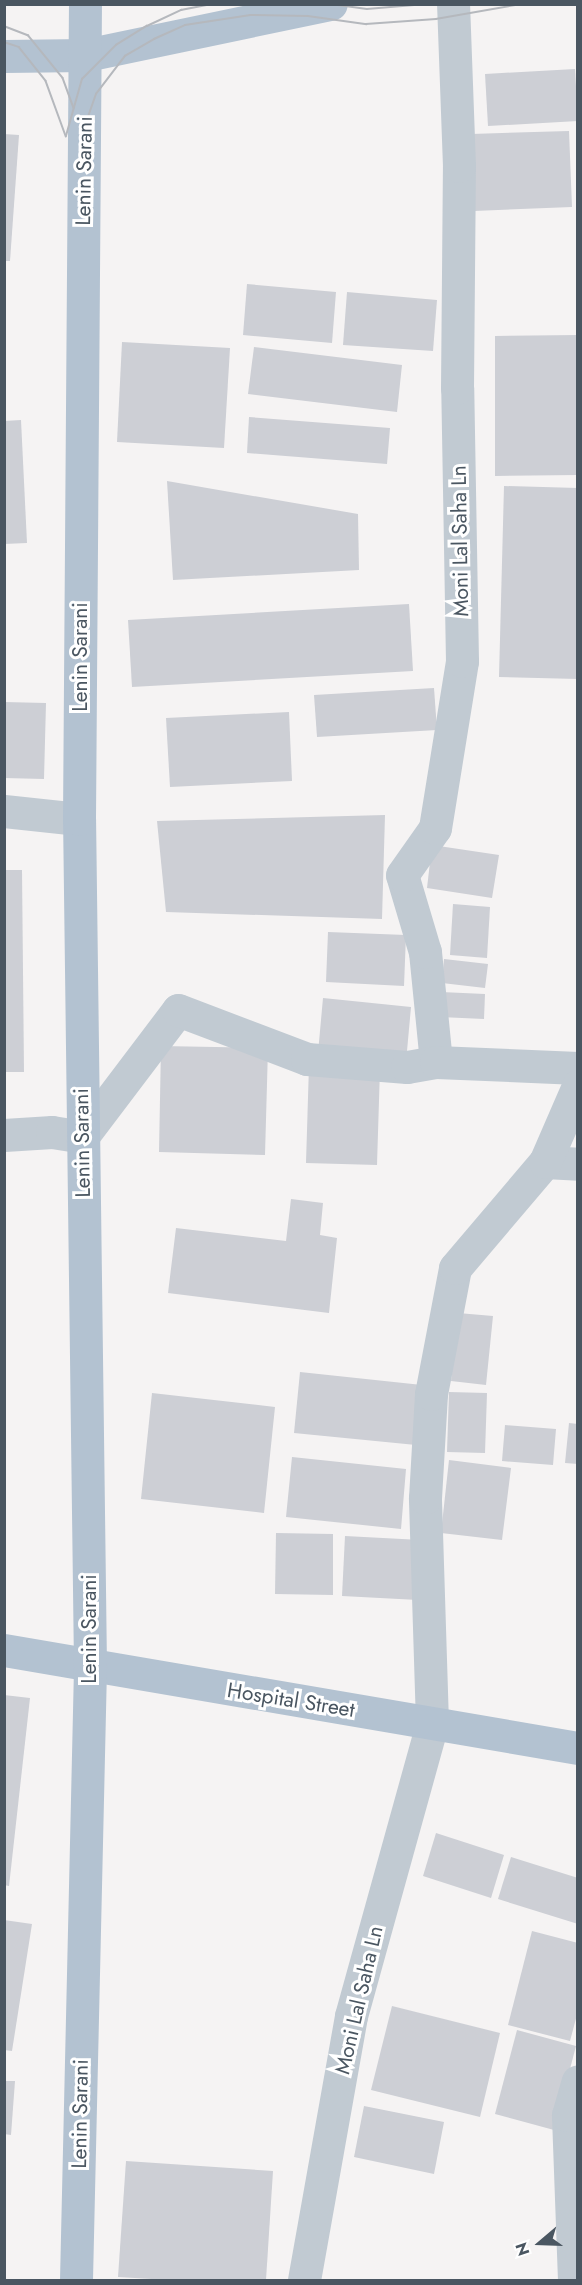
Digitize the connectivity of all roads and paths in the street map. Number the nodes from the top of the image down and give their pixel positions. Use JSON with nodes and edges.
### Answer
{"nodes":[{"id":1,"x":85,"y":4,"type":"edge"},
{"id":2,"x":331,"y":4,"type":"edge"},
{"id":3,"x":453,"y":4,"type":"edge"},
{"id":4,"x":86,"y":55,"type":"junction"},
{"id":5,"x":4,"y":56,"type":"edge"},
{"id":6,"x":4,"y":811,"type":"edge"},
{"id":7,"x":79,"y":819,"type":"junction"},
{"id":8,"x":436,"y":1062,"type":"junction"},
{"id":9,"x":578,"y":1068,"type":"edge"},
{"id":10,"x":578,"y":1086,"type":"edge"},
{"id":11,"x":4,"y":1135,"type":"edge"},
{"id":12,"x":82,"y":1137,"type":"junction"},
{"id":13,"x":545,"y":1162,"type":"junction"},
{"id":14,"x":578,"y":1164,"type":"edge"},
{"id":15,"x":4,"y":1650,"type":"edge"},
{"id":16,"x":90,"y":1666,"type":"junction"},
{"id":17,"x":432,"y":1723,"type":"junction"},
{"id":18,"x":578,"y":1748,"type":"edge"},
{"id":19,"x":578,"y":2081,"type":"edge"},
{"id":20,"x":76,"y":2280,"type":"edge"},
{"id":21,"x":304,"y":2280,"type":"edge"},
{"id":22,"x":574,"y":2280,"type":"edge"}],
"edges":[{"from":1,"to":4,"type":"main road","name":"Lenin Sarani"},
{"from":2,"to":4,"type":"main road"},
{"from":3,"to":8,"type":"street","name":"Moni Lal Saha Ln"},
{"from":4,"to":5,"type":"main road"},
{"from":4,"to":7,"type":"main road","name":"Lenin Sarani"},
{"from":6,"to":7,"type":"street"},
{"from":7,"to":12,"type":"main road","name":"Lenin Sarani"},
{"from":8,"to":9,"type":"street"},
{"from":8,"to":12,"type":"street"},
{"from":10,"to":13,"type":"street","name":"Moni Lal Saha Ln"},
{"from":11,"to":12,"type":"street"},
{"from":12,"to":16,"type":"main road","name":"Lenin Sarani"},
{"from":13,"to":14,"type":"street"},
{"from":13,"to":17,"type":"street","name":"Moni Lal Saha Ln"},
{"from":15,"to":16,"type":"main road","name":"Hospital Street"},
{"from":16,"to":17,"type":"main road","name":"Hospital Street"},
{"from":16,"to":20,"type":"main road","name":"Lenin Sarani"},
{"from":17,"to":18,"type":"main road","name":"Hospital Street"},
{"from":17,"to":21,"type":"street","name":"Moni Lal Saha Ln"},
{"from":19,"to":22,"type":"street"}]}
